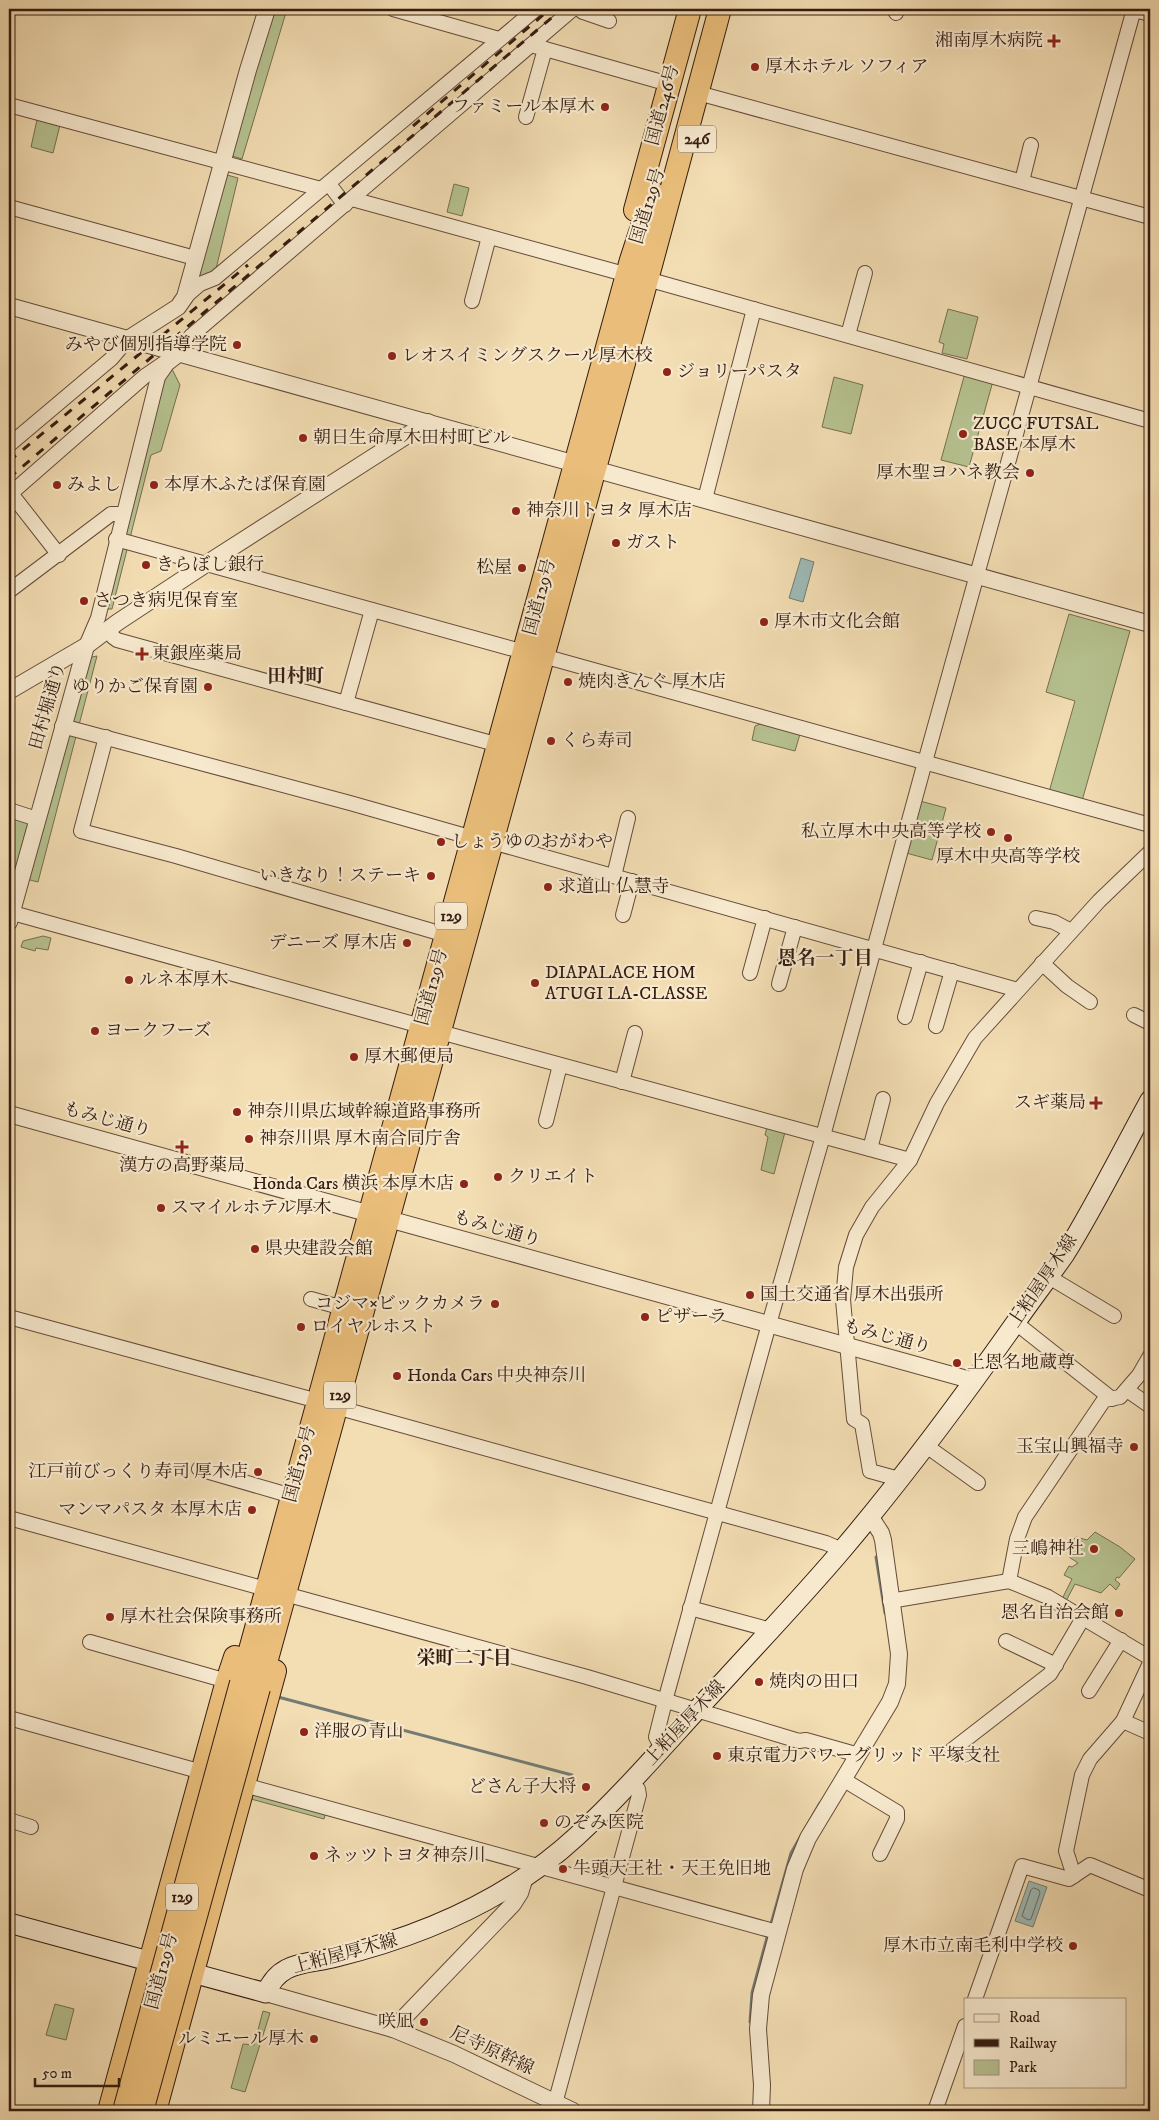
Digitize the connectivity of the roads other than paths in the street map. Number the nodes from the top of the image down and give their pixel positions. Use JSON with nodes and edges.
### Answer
{"nodes":[{"id":1,"x":268,"y":9,"type":"edge"},
{"id":2,"x":393,"y":9,"type":"edge"},
{"id":3,"x":536,"y":9,"type":"edge"},
{"id":4,"x":573,"y":9,"type":"edge"},
{"id":5,"x":579,"y":9,"type":"edge"},
{"id":6,"x":690,"y":9,"type":"edge"},
{"id":7,"x":705,"y":9,"type":"edge"},
{"id":8,"x":720,"y":9,"type":"edge"},
{"id":9,"x":733,"y":9,"type":"edge"},
{"id":10,"x":1132,"y":9,"type":"edge"},
{"id":11,"x":1150,"y":14,"type":"edge"},
{"id":12,"x":609,"y":20,"type":"dead end"},
{"id":13,"x":499,"y":39,"type":"junction"},
{"id":14,"x":532,"y":44,"type":"junction"},
{"id":15,"x":545,"y":49,"type":"junction"},
{"id":16,"x":669,"y":84,"type":"junction"},
{"id":17,"x":709,"y":96,"type":"junction"},
{"id":18,"x":9,"y":104,"type":"edge"},
{"id":19,"x":532,"y":111,"type":"dead end"},
{"id":20,"x":1031,"y":145,"type":"dead end"},
{"id":21,"x":223,"y":164,"type":"junction"},
{"id":22,"x":1022,"y":181,"type":"junction"},
{"id":23,"x":325,"y":187,"type":"junction"},
{"id":24,"x":1082,"y":198,"type":"junction"},
{"id":25,"x":349,"y":202,"type":"junction"},
{"id":26,"x":9,"y":208,"type":"edge"},
{"id":27,"x":1150,"y":216,"type":"edge"},
{"id":28,"x":490,"y":237,"type":"junction"},
{"id":29,"x":194,"y":258,"type":"junction"},
{"id":30,"x":639,"y":270,"type":"junction"},
{"id":31,"x":865,"y":273,"type":"dead end"},
{"id":32,"x":477,"y":295,"type":"dead end"},
{"id":33,"x":185,"y":297,"type":"junction"},
{"id":34,"x":9,"y":306,"type":"edge"},
{"id":35,"x":754,"y":310,"type":"junction"},
{"id":36,"x":848,"y":335,"type":"junction"},
{"id":37,"x":128,"y":339,"type":"junction"},
{"id":38,"x":181,"y":353,"type":"junction"},
{"id":39,"x":1030,"y":388,"type":"junction"},
{"id":40,"x":1150,"y":421,"type":"edge"},
{"id":41,"x":428,"y":422,"type":"junction"},
{"id":42,"x":9,"y":444,"type":"edge"},
{"id":43,"x":586,"y":466,"type":"junction"},
{"id":44,"x":10,"y":493,"type":"edge"},
{"id":45,"x":705,"y":499,"type":"junction"},
{"id":46,"x":123,"y":514,"type":"junction"},
{"id":47,"x":116,"y":539,"type":"junction"},
{"id":48,"x":59,"y":554,"type":"junction"},
{"id":49,"x":206,"y":564,"type":"junction"},
{"id":50,"x":978,"y":575,"type":"junction"},
{"id":51,"x":9,"y":591,"type":"edge"},
{"id":52,"x":372,"y":610,"type":"junction"},
{"id":53,"x":1150,"y":624,"type":"edge"},
{"id":54,"x":110,"y":628,"type":"junction"},
{"id":55,"x":86,"y":646,"type":"junction"},
{"id":56,"x":534,"y":654,"type":"junction"},
{"id":57,"x":9,"y":691,"type":"edge"},
{"id":58,"x":346,"y":703,"type":"junction"},
{"id":59,"x":62,"y":726,"type":"junction"},
{"id":60,"x":106,"y":737,"type":"junction"},
{"id":61,"x":499,"y":744,"type":"junction"},
{"id":62,"x":925,"y":762,"type":"junction"},
{"id":63,"x":9,"y":810,"type":"edge"},
{"id":64,"x":628,"y":818,"type":"dead end"},
{"id":65,"x":37,"y":819,"type":"junction"},
{"id":66,"x":1150,"y":825,"type":"edge"},
{"id":67,"x":482,"y":840,"type":"junction"},
{"id":68,"x":1150,"y":852,"type":"edge"},
{"id":69,"x":614,"y":876,"type":"junction"},
{"id":70,"x":632,"y":881,"type":"junction"},
{"id":71,"x":10,"y":915,"type":"edge"},
{"id":72,"x":623,"y":915,"type":"dead end"},
{"id":73,"x":765,"y":918,"type":"junction"},
{"id":74,"x":1036,"y":918,"type":"dead end"},
{"id":75,"x":795,"y":927,"type":"junction"},
{"id":76,"x":1071,"y":931,"type":"junction"},
{"id":77,"x":446,"y":935,"type":"junction"},
{"id":78,"x":875,"y":949,"type":"junction"},
{"id":79,"x":921,"y":962,"type":"junction"},
{"id":80,"x":1042,"y":963,"type":"junction"},
{"id":81,"x":952,"y":971,"type":"junction"},
{"id":82,"x":750,"y":973,"type":"dead end"},
{"id":83,"x":779,"y":984,"type":"dead end"},
{"id":84,"x":1018,"y":990,"type":"junction"},
{"id":85,"x":1090,"y":1002,"type":"dead end"},
{"id":86,"x":905,"y":1017,"type":"dead end"},
{"id":87,"x":936,"y":1026,"type":"dead end"},
{"id":88,"x":430,"y":1029,"type":"junction"},
{"id":89,"x":635,"y":1033,"type":"dead end"},
{"id":90,"x":560,"y":1065,"type":"junction"},
{"id":91,"x":622,"y":1082,"type":"junction"},
{"id":92,"x":883,"y":1099,"type":"dead end"},
{"id":93,"x":1150,"y":1100,"type":"edge"},
{"id":94,"x":9,"y":1114,"type":"edge"},
{"id":95,"x":546,"y":1121,"type":"dead end"},
{"id":96,"x":824,"y":1136,"type":"junction"},
{"id":97,"x":870,"y":1149,"type":"junction"},
{"id":98,"x":910,"y":1160,"type":"junction"},
{"id":99,"x":379,"y":1216,"type":"junction"},
{"id":100,"x":1049,"y":1277,"type":"junction"},
{"id":101,"x":311,"y":1299,"type":"dead end"},
{"id":102,"x":344,"y":1308,"type":"junction"},
{"id":103,"x":9,"y":1317,"type":"edge"},
{"id":104,"x":1110,"y":1318,"type":"dead end"},
{"id":105,"x":1016,"y":1322,"type":"junction"},
{"id":106,"x":769,"y":1324,"type":"junction"},
{"id":107,"x":846,"y":1347,"type":"junction"},
{"id":108,"x":1150,"y":1356,"type":"edge"},
{"id":109,"x":974,"y":1381,"type":"junction"},
{"id":110,"x":1127,"y":1390,"type":"junction"},
{"id":111,"x":1112,"y":1398,"type":"junction"},
{"id":112,"x":327,"y":1404,"type":"junction"},
{"id":113,"x":1150,"y":1406,"type":"edge"},
{"id":114,"x":925,"y":1445,"type":"junction"},
{"id":115,"x":199,"y":1469,"type":"dead end"},
{"id":116,"x":899,"y":1479,"type":"junction"},
{"id":117,"x":978,"y":1483,"type":"dead end"},
{"id":118,"x":292,"y":1496,"type":"junction"},
{"id":119,"x":717,"y":1512,"type":"junction"},
{"id":120,"x":870,"y":1516,"type":"junction"},
{"id":121,"x":9,"y":1518,"type":"edge"},
{"id":122,"x":842,"y":1550,"type":"junction"},
{"id":123,"x":1009,"y":1581,"type":"junction"},
{"id":124,"x":278,"y":1585,"type":"junction"},
{"id":125,"x":890,"y":1600,"type":"junction"},
{"id":126,"x":690,"y":1608,"type":"junction"},
{"id":127,"x":1083,"y":1618,"type":"junction"},
{"id":128,"x":771,"y":1630,"type":"junction"},
{"id":129,"x":1120,"y":1640,"type":"junction"},
{"id":130,"x":1006,"y":1641,"type":"dead end"},
{"id":131,"x":90,"y":1642,"type":"dead end"},
{"id":132,"x":1150,"y":1658,"type":"edge"},
{"id":133,"x":1150,"y":1663,"type":"edge"},
{"id":134,"x":1056,"y":1665,"type":"junction"},
{"id":135,"x":242,"y":1684,"type":"junction"},
{"id":136,"x":1090,"y":1690,"type":"dead end"},
{"id":137,"x":665,"y":1700,"type":"junction"},
{"id":138,"x":697,"y":1710,"type":"junction"},
{"id":139,"x":9,"y":1718,"type":"edge"},
{"id":140,"x":1123,"y":1721,"type":"junction"},
{"id":141,"x":1150,"y":1733,"type":"edge"},
{"id":142,"x":955,"y":1744,"type":"dead end"},
{"id":143,"x":662,"y":1748,"type":"junction"},
{"id":144,"x":859,"y":1755,"type":"junction"},
{"id":145,"x":202,"y":1772,"type":"junction"},
{"id":146,"x":844,"y":1780,"type":"junction"},
{"id":147,"x":630,"y":1782,"type":"junction"},
{"id":148,"x":244,"y":1785,"type":"junction"},
{"id":149,"x":9,"y":1820,"type":"edge"},
{"id":150,"x":31,"y":1827,"type":"dead end"},
{"id":151,"x":880,"y":1854,"type":"dead end"},
{"id":152,"x":533,"y":1872,"type":"junction"},
{"id":153,"x":1074,"y":1876,"type":"junction"},
{"id":154,"x":615,"y":1887,"type":"junction"},
{"id":155,"x":1150,"y":1890,"type":"edge"},
{"id":156,"x":483,"y":1902,"type":"junction"},
{"id":157,"x":9,"y":1923,"type":"edge"},
{"id":158,"x":492,"y":1927,"type":"junction"},
{"id":159,"x":777,"y":1932,"type":"junction"},
{"id":160,"x":150,"y":1962,"type":"junction"},
{"id":161,"x":192,"y":1974,"type":"junction"},
{"id":162,"x":266,"y":1993,"type":"junction"},
{"id":163,"x":975,"y":1998,"type":"edge"},
{"id":164,"x":393,"y":2029,"type":"junction"},
{"id":165,"x":964,"y":2029,"type":"edge"},
{"id":166,"x":554,"y":2107,"type":"edge"},
{"id":167,"x":109,"y":2111,"type":"edge"},
{"id":168,"x":124,"y":2111,"type":"edge"},
{"id":169,"x":142,"y":2111,"type":"edge"},
{"id":170,"x":155,"y":2111,"type":"edge"},
{"id":171,"x":573,"y":2111,"type":"edge"},
{"id":172,"x":761,"y":2111,"type":"edge"},
{"id":173,"x":935,"y":2111,"type":"edge"}],
"edges":[{"from":1,"to":21,"type":"street"},
{"from":2,"to":13,"type":"street"},
{"from":3,"to":13,"type":"street"},
{"from":4,"to":14,"type":"street"},
{"from":5,"to":12,"type":"street"},
{"from":6,"to":16,"type":"highway","name":"国道246号","number":"246"},
{"from":7,"to":30,"type":"highway","name":"国道129号","number":"129"},
{"from":8,"to":30,"type":"highway","name":"国道129号","number":"129"},
{"from":9,"to":17,"type":"highway","number":"246"},
{"from":10,"to":11,"type":"street"},
{"from":10,"to":24,"type":"street"},
{"from":13,"to":23,"type":"street"},
{"from":14,"to":15,"type":"street"},
{"from":14,"to":25,"type":"street"},
{"from":15,"to":16,"type":"street"},
{"from":15,"to":19,"type":"street"},
{"from":16,"to":30,"type":"highway","name":"国道246号","number":"246"},
{"from":17,"to":22,"type":"street"},
{"from":17,"to":30,"type":"highway","number":"246"},
{"from":18,"to":21,"type":"street"},
{"from":20,"to":22,"type":"street"},
{"from":21,"to":23,"type":"street"},
{"from":21,"to":29,"type":"street"},
{"from":22,"to":24,"type":"street"},
{"from":23,"to":25,"type":"street"},
{"from":23,"to":33,"type":"street"},
{"from":24,"to":27,"type":"street"},
{"from":24,"to":39,"type":"street"},
{"from":25,"to":28,"type":"street"},
{"from":25,"to":38,"type":"street"},
{"from":26,"to":29,"type":"street"},
{"from":28,"to":30,"type":"street"},
{"from":28,"to":32,"type":"street"},
{"from":29,"to":33,"type":"street"},
{"from":30,"to":35,"type":"street"},
{"from":30,"to":43,"type":"highway","name":"国道129号","number":"129"},
{"from":31,"to":36,"type":"street"},
{"from":33,"to":37,"type":"street"},
{"from":34,"to":37,"type":"street"},
{"from":35,"to":36,"type":"street"},
{"from":35,"to":45,"type":"street"},
{"from":36,"to":39,"type":"street"},
{"from":37,"to":38,"type":"street"},
{"from":37,"to":42,"type":"street"},
{"from":38,"to":41,"type":"street"},
{"from":38,"to":44,"type":"street"},
{"from":38,"to":46,"type":"street"},
{"from":39,"to":40,"type":"street"},
{"from":39,"to":50,"type":"street"},
{"from":41,"to":43,"type":"street"},
{"from":41,"to":49,"type":"street"},
{"from":43,"to":45,"type":"street"},
{"from":43,"to":56,"type":"highway","name":"国道129号","number":"129"},
{"from":44,"to":48,"type":"street"},
{"from":45,"to":50,"type":"street"},
{"from":46,"to":47,"type":"street"},
{"from":46,"to":48,"type":"street"},
{"from":47,"to":49,"type":"street"},
{"from":47,"to":55,"type":"street"},
{"from":48,"to":51,"type":"street"},
{"from":49,"to":52,"type":"street"},
{"from":49,"to":54,"type":"street"},
{"from":50,"to":53,"type":"street"},
{"from":50,"to":62,"type":"street"},
{"from":52,"to":56,"type":"street"},
{"from":52,"to":58,"type":"street"},
{"from":54,"to":55,"type":"street"},
{"from":54,"to":58,"type":"street"},
{"from":55,"to":57,"type":"street"},
{"from":55,"to":59,"type":"street","name":"田村堀通り"},
{"from":56,"to":61,"type":"highway","name":"国道129号","number":"129"},
{"from":56,"to":62,"type":"street"},
{"from":56,"to":67,"type":"highway","name":"国道129号","number":"129"},
{"from":58,"to":61,"type":"street"},
{"from":59,"to":60,"type":"street"},
{"from":59,"to":65,"type":"street","name":"田村堀通り"},
{"from":60,"to":67,"type":"street"},
{"from":60,"to":77,"type":"street"},
{"from":61,"to":67,"type":"highway","name":"国道129号","number":"129"},
{"from":62,"to":66,"type":"street"},
{"from":62,"to":78,"type":"street"},
{"from":63,"to":65,"type":"street"},
{"from":64,"to":69,"type":"street"},
{"from":65,"to":71,"type":"street","name":"田村堀通り"},
{"from":67,"to":69,"type":"street"},
{"from":67,"to":77,"type":"highway","name":"国道129号","number":"129"},
{"from":67,"to":88,"type":"highway","name":"国道129号","number":"129"},
{"from":68,"to":76,"type":"street"},
{"from":69,"to":70,"type":"street"},
{"from":70,"to":72,"type":"street"},
{"from":70,"to":73,"type":"street"},
{"from":71,"to":88,"type":"street"},
{"from":73,"to":75,"type":"street"},
{"from":73,"to":82,"type":"street"},
{"from":74,"to":76,"type":"street"},
{"from":75,"to":78,"type":"street"},
{"from":75,"to":83,"type":"street"},
{"from":76,"to":80,"type":"street"},
{"from":77,"to":88,"type":"highway","name":"国道129号","number":"129"},
{"from":78,"to":79,"type":"street"},
{"from":78,"to":96,"type":"street"},
{"from":79,"to":81,"type":"street"},
{"from":79,"to":86,"type":"street"},
{"from":80,"to":84,"type":"street"},
{"from":80,"to":85,"type":"street"},
{"from":81,"to":84,"type":"street"},
{"from":81,"to":87,"type":"street"},
{"from":84,"to":98,"type":"street"},
{"from":88,"to":90,"type":"street"},
{"from":88,"to":99,"type":"highway","name":"国道129号","number":"129"},
{"from":89,"to":91,"type":"street"},
{"from":90,"to":91,"type":"street"},
{"from":90,"to":95,"type":"street"},
{"from":91,"to":96,"type":"street"},
{"from":92,"to":97,"type":"street"},
{"from":93,"to":100,"type":"main road","name":"上粕屋厚木線"},
{"from":94,"to":99,"type":"street","name":"もみじ通り"},
{"from":96,"to":97,"type":"street"},
{"from":96,"to":106,"type":"street"},
{"from":97,"to":98,"type":"street"},
{"from":98,"to":107,"type":"street"},
{"from":99,"to":102,"type":"highway","name":"国道129号","number":"129"},
{"from":99,"to":106,"type":"street","name":"もみじ通り"},
{"from":99,"to":112,"type":"highway","name":"国道129号","number":"129"},
{"from":100,"to":104,"type":"street"},
{"from":100,"to":105,"type":"main road","name":"上粕屋厚木線"},
{"from":101,"to":102,"type":"street"},
{"from":102,"to":112,"type":"highway","name":"国道129号","number":"129"},
{"from":103,"to":112,"type":"street"},
{"from":105,"to":109,"type":"main road","name":"上粕屋厚木線"},
{"from":105,"to":111,"type":"street"},
{"from":106,"to":107,"type":"street","name":"もみじ通り"},
{"from":106,"to":119,"type":"street"},
{"from":107,"to":109,"type":"street","name":"もみじ通り"},
{"from":107,"to":116,"type":"street"},
{"from":108,"to":110,"type":"street"},
{"from":109,"to":114,"type":"main road","name":"上粕屋厚木線"},
{"from":110,"to":111,"type":"street"},
{"from":110,"to":113,"type":"street"},
{"from":111,"to":123,"type":"street"},
{"from":112,"to":118,"type":"highway","name":"国道129号","number":"129"},
{"from":112,"to":119,"type":"street"},
{"from":112,"to":124,"type":"highway","name":"国道129号","number":"129"},
{"from":114,"to":116,"type":"main road","name":"上粕屋厚木線"},
{"from":114,"to":117,"type":"street"},
{"from":115,"to":118,"type":"street"},
{"from":116,"to":120,"type":"main road","name":"上粕屋厚木線"},
{"from":118,"to":124,"type":"highway","name":"国道129号","number":"129"},
{"from":119,"to":122,"type":"street"},
{"from":119,"to":126,"type":"street"},
{"from":120,"to":122,"type":"main road","name":"上粕屋厚木線"},
{"from":120,"to":125,"type":"street"},
{"from":121,"to":124,"type":"street"},
{"from":122,"to":128,"type":"main road","name":"上粕屋厚木線"},
{"from":123,"to":125,"type":"street"},
{"from":123,"to":127,"type":"street"},
{"from":124,"to":135,"type":"highway","name":"国道129号","number":"129"},
{"from":124,"to":135,"type":"highway","number":"129"},
{"from":124,"to":137,"type":"street"},
{"from":124,"to":148,"type":"highway","number":"129"},
{"from":125,"to":144,"type":"street"},
{"from":126,"to":128,"type":"street"},
{"from":126,"to":137,"type":"street"},
{"from":127,"to":129,"type":"street"},
{"from":127,"to":134,"type":"street"},
{"from":128,"to":138,"type":"main road","name":"上粕屋厚木線"},
{"from":129,"to":132,"type":"street"},
{"from":129,"to":136,"type":"street"},
{"from":130,"to":134,"type":"street"},
{"from":131,"to":135,"type":"street"},
{"from":133,"to":140,"type":"street"},
{"from":134,"to":142,"type":"street"},
{"from":135,"to":145,"type":"highway","number":"129"},
{"from":135,"to":168,"type":"highway","name":"国道129号","number":"129","bridge":true},
{"from":135,"to":169,"type":"highway","name":"国道129号","number":"129","bridge":true},
{"from":137,"to":138,"type":"street"},
{"from":137,"to":143,"type":"street"},
{"from":138,"to":143,"type":"main road","name":"上粕屋厚木線"},
{"from":138,"to":144,"type":"street"},
{"from":139,"to":145,"type":"street"},
{"from":140,"to":141,"type":"street"},
{"from":140,"to":153,"type":"street"},
{"from":143,"to":147,"type":"main road","name":"上粕屋厚木線"},
{"from":144,"to":146,"type":"street"},
{"from":145,"to":160,"type":"highway","number":"129"},
{"from":146,"to":151,"type":"street"},
{"from":146,"to":159,"type":"street"},
{"from":147,"to":152,"type":"main road","name":"上粕屋厚木線"},
{"from":147,"to":154,"type":"street"},
{"from":148,"to":152,"type":"street"},
{"from":148,"to":161,"type":"highway","number":"129"},
{"from":149,"to":150,"type":"street"},
{"from":152,"to":154,"type":"street"},
{"from":152,"to":156,"type":"main road","name":"上粕屋厚木線"},
{"from":152,"to":158,"type":"street"},
{"from":153,"to":155,"type":"street"},
{"from":153,"to":163,"type":"street"},
{"from":154,"to":159,"type":"street"},
{"from":154,"to":166,"type":"street"},
{"from":156,"to":158,"type":"street"},
{"from":156,"to":162,"type":"main road","name":"上粕屋厚木線"},
{"from":157,"to":160,"type":"main road"},
{"from":158,"to":164,"type":"street"},
{"from":159,"to":172,"type":"street"},
{"from":160,"to":161,"type":"main road"},
{"from":160,"to":167,"type":"highway","number":"129"},
{"from":161,"to":162,"type":"main road"},
{"from":161,"to":170,"type":"highway","number":"129"},
{"from":162,"to":164,"type":"street","name":"尼寺原幹線"},
{"from":164,"to":166,"type":"street","name":"尼寺原幹線"},
{"from":165,"to":173,"type":"street"},
{"from":166,"to":171,"type":"street","name":"尼寺原幹線"}]}
